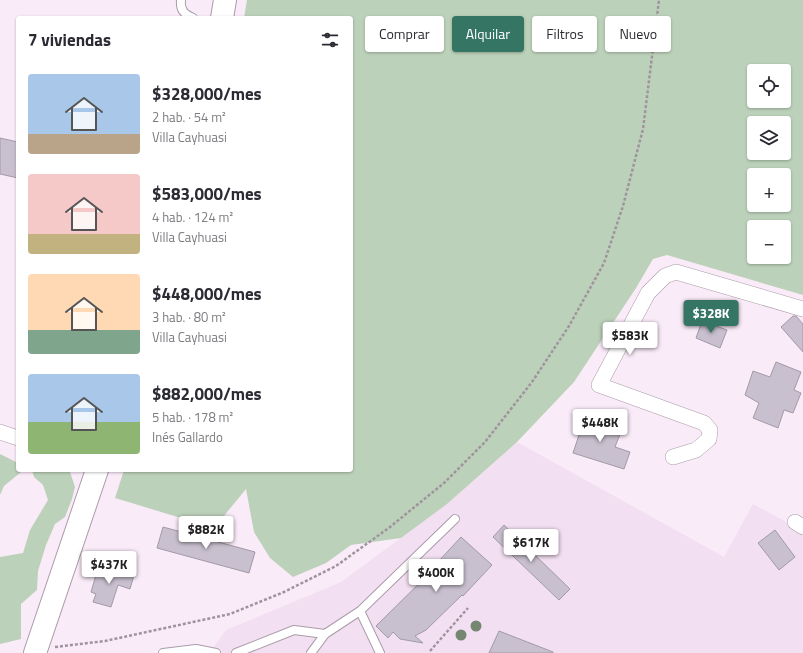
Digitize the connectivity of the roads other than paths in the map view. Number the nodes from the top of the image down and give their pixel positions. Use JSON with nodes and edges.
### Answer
{"nodes":[{"id":1,"x":181,"y":0,"type":"edge"},
{"id":2,"x":225,"y":0,"type":"edge"},
{"id":3,"x":188,"y":16,"type":"edge"},
{"id":4,"x":222,"y":16,"type":"edge"},
{"id":5,"x":803,"y":308,"type":"edge"},
{"id":6,"x":0,"y":432,"type":"edge"},
{"id":7,"x":16,"y":437,"type":"edge"},
{"id":8,"x":673,"y":457,"type":"dead end"},
{"id":9,"x":96,"y":472,"type":"edge"},
{"id":10,"x":455,"y":519,"type":"dead end"},
{"id":11,"x":360,"y":611,"type":"junction"},
{"id":12,"x":326,"y":634,"type":"junction"},
{"id":13,"x":35,"y":651,"type":"edge"},
{"id":14,"x":163,"y":653,"type":"edge"},
{"id":15,"x":216,"y":653,"type":"edge"},
{"id":16,"x":236,"y":653,"type":"edge"},
{"id":17,"x":311,"y":653,"type":"edge"},
{"id":18,"x":380,"y":653,"type":"edge"}],
"edges":[{"from":1,"to":3,"type":"lane"},
{"from":2,"to":4,"type":"highway"},
{"from":5,"to":8,"type":"street"},
{"from":6,"to":7,"type":"street"},
{"from":9,"to":13,"type":"highway"},
{"from":10,"to":11,"type":"lane"},
{"from":11,"to":12,"type":"lane"},
{"from":11,"to":18,"type":"lane"},
{"from":12,"to":16,"type":"lane"},
{"from":12,"to":17,"type":"lane"},
{"from":14,"to":15,"type":"lane"}]}
